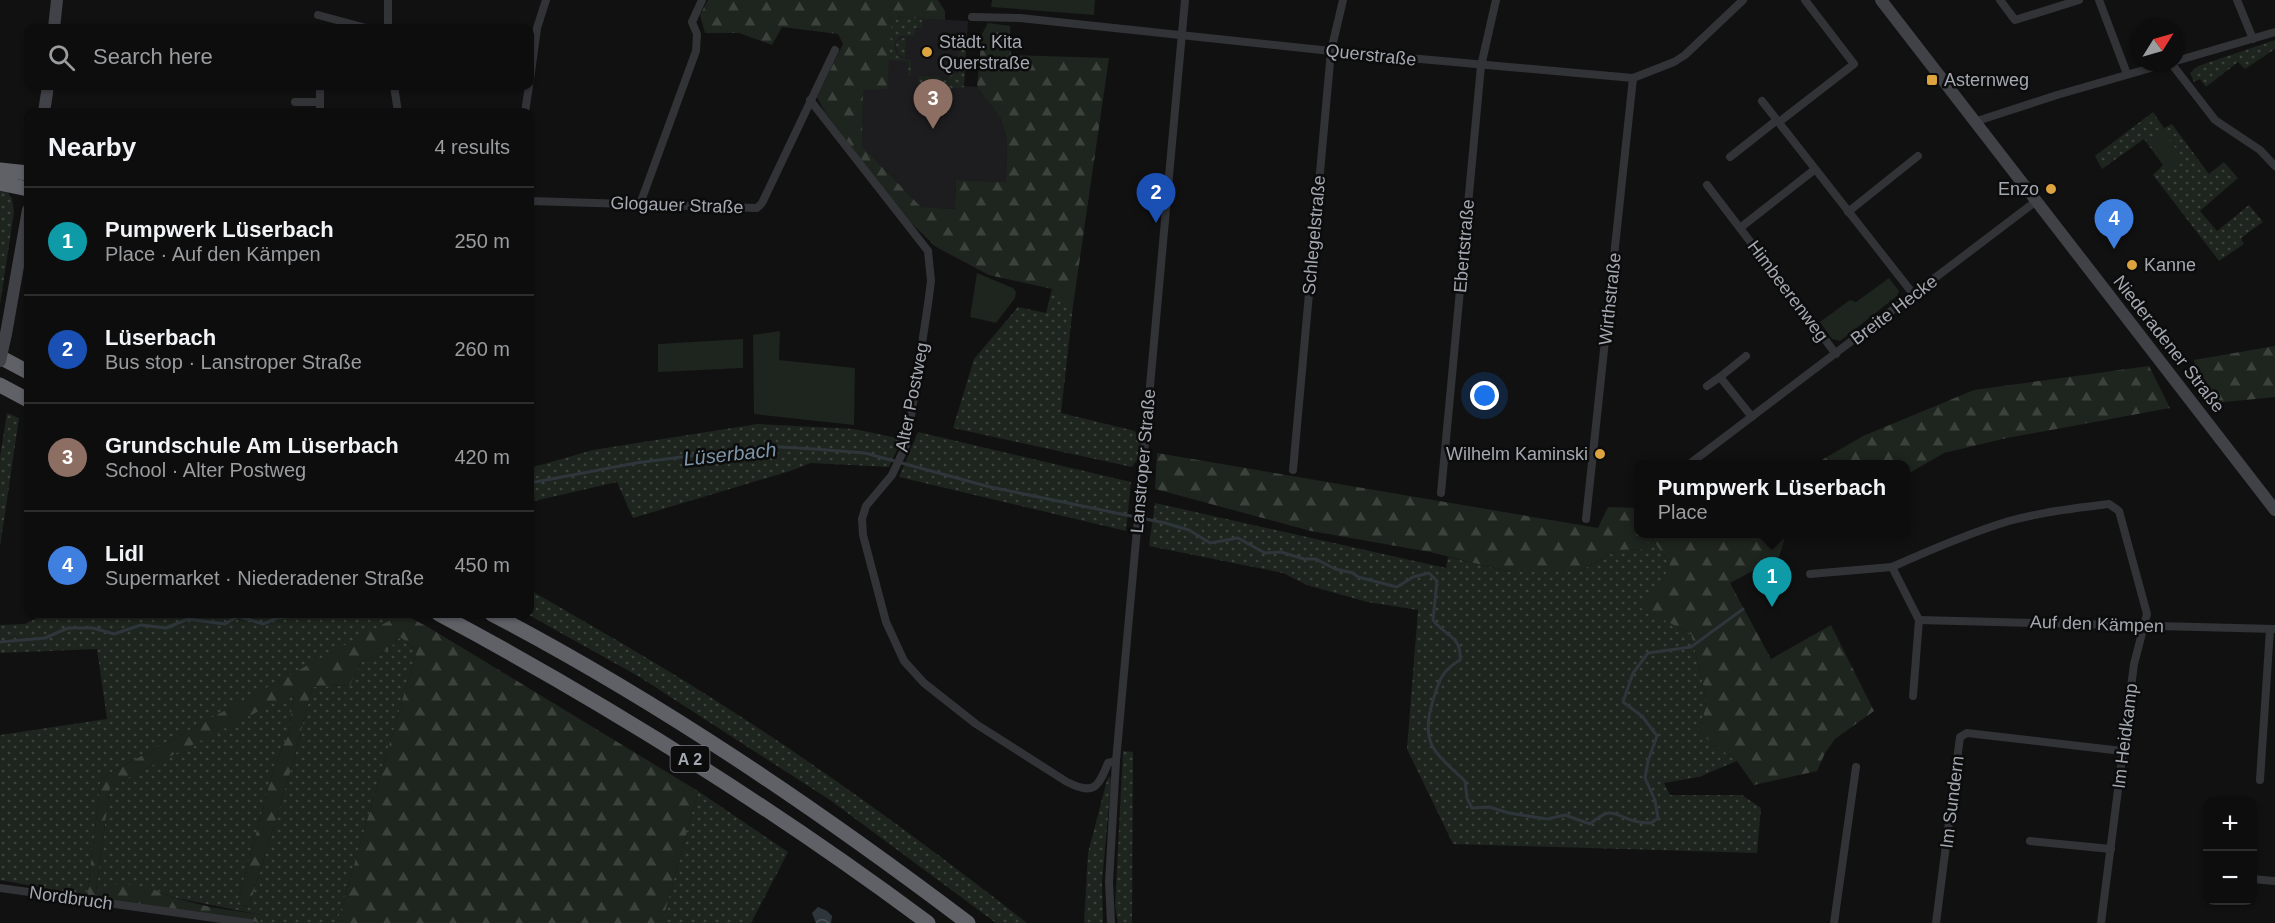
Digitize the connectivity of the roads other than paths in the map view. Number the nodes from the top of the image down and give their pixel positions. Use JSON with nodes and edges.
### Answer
{"nodes":[{"id":1,"x":57,"y":0,"type":"edge"},
{"id":2,"x":387,"y":0,"type":"edge"},
{"id":3,"x":546,"y":0,"type":"edge"},
{"id":4,"x":702,"y":0,"type":"edge"},
{"id":5,"x":1185,"y":0,"type":"edge"},
{"id":6,"x":1343,"y":0,"type":"edge"},
{"id":7,"x":1496,"y":0,"type":"edge"},
{"id":8,"x":1743,"y":0,"type":"edge"},
{"id":9,"x":1805,"y":0,"type":"edge"},
{"id":10,"x":1881,"y":0,"type":"edge"},
{"id":11,"x":2000,"y":0,"type":"edge"},
{"id":12,"x":2079,"y":0,"type":"edge"},
{"id":13,"x":2099,"y":0,"type":"edge"},
{"id":14,"x":2237,"y":0,"type":"edge"},
{"id":15,"x":318,"y":15,"type":"dead end"},
{"id":16,"x":972,"y":17,"type":"dead end"},
{"id":17,"x":54,"y":24,"type":"edge"},
{"id":18,"x":351,"y":24,"type":"edge"},
{"id":19,"x":388,"y":24,"type":"edge"},
{"id":20,"x":2275,"y":32,"type":"edge"},
{"id":21,"x":1182,"y":34,"type":"junction"},
{"id":22,"x":2253,"y":39,"type":"junction"},
{"id":23,"x":534,"y":50,"type":"edge"},
{"id":24,"x":835,"y":50,"type":"dead end"},
{"id":25,"x":1331,"y":51,"type":"junction"},
{"id":26,"x":2185,"y":58,"type":"edge"},
{"id":27,"x":1481,"y":66,"type":"junction"},
{"id":28,"x":2135,"y":72,"type":"edge"},
{"id":29,"x":2177,"y":72,"type":"edge"},
{"id":30,"x":2127,"y":74,"type":"junction"},
{"id":31,"x":1634,"y":78,"type":"junction"},
{"id":32,"x":47,"y":90,"type":"edge"},
{"id":33,"x":320,"y":90,"type":"edge"},
{"id":34,"x":395,"y":90,"type":"edge"},
{"id":35,"x":528,"y":90,"type":"edge"},
{"id":36,"x":810,"y":100,"type":"junction"},
{"id":37,"x":1762,"y":101,"type":"dead end"},
{"id":38,"x":295,"y":102,"type":"dead end"},
{"id":39,"x":320,"y":102,"type":"junction"},
{"id":40,"x":45,"y":108,"type":"edge"},
{"id":41,"x":320,"y":108,"type":"edge"},
{"id":42,"x":397,"y":108,"type":"edge"},
{"id":43,"x":526,"y":108,"type":"edge"},
{"id":44,"x":1778,"y":121,"type":"junction"},
{"id":45,"x":1974,"y":122,"type":"junction"},
{"id":46,"x":1918,"y":156,"type":"dead end"},
{"id":47,"x":1730,"y":157,"type":"dead end"},
{"id":48,"x":2275,"y":166,"type":"edge"},
{"id":49,"x":0,"y":170,"type":"edge"},
{"id":50,"x":1814,"y":170,"type":"junction"},
{"id":51,"x":24,"y":173,"type":"edge"},
{"id":52,"x":0,"y":183,"type":"edge"},
{"id":53,"x":1707,"y":185,"type":"dead end"},
{"id":54,"x":24,"y":188,"type":"edge"},
{"id":55,"x":534,"y":201,"type":"edge"},
{"id":56,"x":2035,"y":202,"type":"junction"},
{"id":57,"x":640,"y":204,"type":"junction"},
{"id":58,"x":1848,"y":212,"type":"junction"},
{"id":59,"x":1740,"y":228,"type":"junction"},
{"id":60,"x":24,"y":233,"type":"edge"},
{"id":61,"x":1914,"y":295,"type":"junction"},
{"id":62,"x":1836,"y":354,"type":"junction"},
{"id":63,"x":1746,"y":356,"type":"dead end"},
{"id":64,"x":0,"y":359,"type":"edge"},
{"id":65,"x":24,"y":370,"type":"edge"},
{"id":66,"x":1720,"y":377,"type":"junction"},
{"id":67,"x":0,"y":385,"type":"edge"},
{"id":68,"x":1707,"y":386,"type":"dead end"},
{"id":69,"x":24,"y":398,"type":"edge"},
{"id":70,"x":1752,"y":417,"type":"junction"},
{"id":71,"x":1695,"y":460,"type":"edge"},
{"id":72,"x":1293,"y":470,"type":"dead end"},
{"id":73,"x":1441,"y":493,"type":"dead end"},
{"id":74,"x":2275,"y":510,"type":"edge"},
{"id":75,"x":1586,"y":519,"type":"dead end"},
{"id":76,"x":1892,"y":567,"type":"junction"},
{"id":77,"x":1810,"y":574,"type":"dead end"},
{"id":78,"x":446,"y":618,"type":"edge"},
{"id":79,"x":499,"y":618,"type":"edge"},
{"id":80,"x":1919,"y":620,"type":"junction"},
{"id":81,"x":2145,"y":625,"type":"junction"},
{"id":82,"x":2273,"y":629,"type":"edge"},
{"id":83,"x":1913,"y":696,"type":"dead end"},
{"id":84,"x":2122,"y":751,"type":"junction"},
{"id":85,"x":1116,"y":761,"type":"junction"},
{"id":86,"x":1856,"y":767,"type":"dead end"},
{"id":87,"x":2260,"y":780,"type":"dead end"},
{"id":88,"x":2030,"y":841,"type":"dead end"},
{"id":89,"x":2111,"y":849,"type":"junction"},
{"id":90,"x":2257,"y":879,"type":"edge"},
{"id":91,"x":2275,"y":881,"type":"edge"},
{"id":92,"x":0,"y":888,"type":"edge"},
{"id":93,"x":250,"y":923,"type":"edge"},
{"id":94,"x":928,"y":923,"type":"edge"},
{"id":95,"x":968,"y":923,"type":"edge"},
{"id":96,"x":1111,"y":923,"type":"edge"},
{"id":97,"x":1834,"y":923,"type":"edge"},
{"id":98,"x":1936,"y":923,"type":"edge"},
{"id":99,"x":2101,"y":923,"type":"edge"}],
"edges":[{"from":1,"to":17,"type":"street"},
{"from":2,"to":19,"type":"street"},
{"from":3,"to":23,"type":"street"},
{"from":4,"to":57,"type":"street"},
{"from":5,"to":21,"type":"street","name":"Lanstroper Straße"},
{"from":6,"to":25,"type":"street","name":"Schlegelstraße"},
{"from":7,"to":27,"type":"street","name":"Ebertstraße"},
{"from":8,"to":31,"type":"street","name":"Querstraße"},
{"from":9,"to":44,"type":"street"},
{"from":10,"to":45,"type":"street","name":"Niederadener Straße"},
{"from":11,"to":12,"type":"street"},
{"from":13,"to":30,"type":"street"},
{"from":14,"to":22,"type":"street"},
{"from":15,"to":18,"type":"street"},
{"from":16,"to":21,"type":"street","name":"Querstraße"},
{"from":20,"to":22,"type":"street"},
{"from":21,"to":25,"type":"street","name":"Querstraße"},
{"from":21,"to":85,"type":"street","name":"Lanstroper Straße"},
{"from":22,"to":26,"type":"street"},
{"from":24,"to":36,"type":"street","name":"Glogauer Straße"},
{"from":25,"to":27,"type":"street","name":"Querstraße"},
{"from":25,"to":72,"type":"street","name":"Schlegelstraße"},
{"from":27,"to":31,"type":"street","name":"Querstraße"},
{"from":27,"to":73,"type":"street","name":"Ebertstraße"},
{"from":28,"to":30,"type":"street"},
{"from":29,"to":48,"type":"street"},
{"from":30,"to":45,"type":"street"},
{"from":31,"to":75,"type":"street","name":"Wirthstraße"},
{"from":32,"to":40,"type":"street"},
{"from":33,"to":39,"type":"street"},
{"from":34,"to":42,"type":"street"},
{"from":35,"to":43,"type":"street"},
{"from":36,"to":57,"type":"street","name":"Glogauer Straße"},
{"from":36,"to":85,"type":"street","name":"Alter Postweg"},
{"from":37,"to":44,"type":"street"},
{"from":38,"to":39,"type":"street"},
{"from":39,"to":41,"type":"street"},
{"from":44,"to":47,"type":"street"},
{"from":44,"to":50,"type":"street"},
{"from":45,"to":56,"type":"street","name":"Niederadener Straße"},
{"from":46,"to":58,"type":"street"},
{"from":49,"to":51,"type":"highway"},
{"from":50,"to":58,"type":"street"},
{"from":50,"to":59,"type":"street","name":"Himbeerenweg"},
{"from":52,"to":54,"type":"highway"},
{"from":53,"to":59,"type":"street","name":"Himbeerenweg"},
{"from":55,"to":57,"type":"street","name":"Glogauer Straße"},
{"from":56,"to":61,"type":"street","name":"Breite Hecke"},
{"from":56,"to":74,"type":"street","name":"Niederadener Straße"},
{"from":58,"to":61,"type":"street"},
{"from":59,"to":62,"type":"street","name":"Himbeerenweg"},
{"from":60,"to":64,"type":"street","bridge":true},
{"from":61,"to":62,"type":"street","name":"Breite Hecke"},
{"from":62,"to":70,"type":"street","name":"Breite Hecke"},
{"from":63,"to":66,"type":"street"},
{"from":64,"to":65,"type":"highway"},
{"from":66,"to":68,"type":"street"},
{"from":66,"to":70,"type":"street"},
{"from":67,"to":69,"type":"highway"},
{"from":70,"to":71,"type":"street","name":"Breite Hecke"},
{"from":76,"to":77,"type":"street"},
{"from":76,"to":80,"type":"street"},
{"from":76,"to":81,"type":"street"},
{"from":78,"to":94,"type":"highway","number":"A 2"},
{"from":79,"to":95,"type":"highway","number":"A 2"},
{"from":80,"to":81,"type":"street","name":"Auf den Kämpen"},
{"from":80,"to":83,"type":"street"},
{"from":81,"to":82,"type":"street","name":"Auf den Kämpen"},
{"from":81,"to":84,"type":"street","name":"Im Heidkamp"},
{"from":82,"to":87,"type":"street"},
{"from":84,"to":89,"type":"street","name":"Im Heidkamp"},
{"from":84,"to":98,"type":"street","name":"Im Sundern"},
{"from":85,"to":96,"type":"street","name":"Lanstroper Straße"},
{"from":86,"to":97,"type":"street"},
{"from":88,"to":89,"type":"street"},
{"from":89,"to":99,"type":"street","name":"Im Heidkamp"},
{"from":90,"to":91,"type":"street"},
{"from":92,"to":93,"type":"street","name":"Nordbruch"}]}
